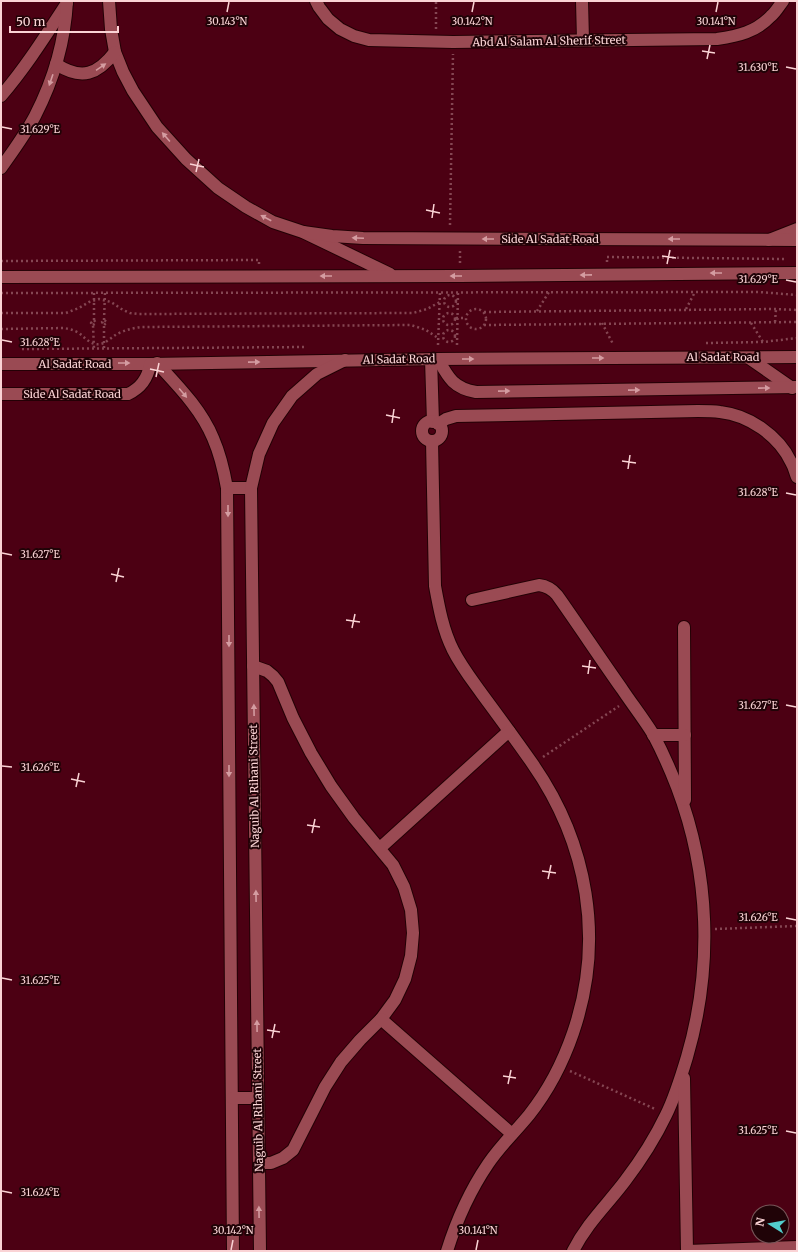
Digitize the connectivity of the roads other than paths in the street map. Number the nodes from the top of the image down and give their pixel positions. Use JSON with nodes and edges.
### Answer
{"nodes":[{"id":1,"x":109,"y":1,"type":"edge"},
{"id":2,"x":316,"y":1,"type":"edge"},
{"id":3,"x":582,"y":1,"type":"edge"},
{"id":4,"x":783,"y":1,"type":"edge"},
{"id":5,"x":67,"y":2,"type":"edge"},
{"id":6,"x":583,"y":40,"type":"junction"},
{"id":7,"x":115,"y":52,"type":"junction"},
{"id":8,"x":56,"y":64,"type":"junction"},
{"id":9,"x":1,"y":96,"type":"edge"},
{"id":10,"x":1,"y":168,"type":"edge"},
{"id":11,"x":797,"y":229,"type":"edge"},
{"id":12,"x":303,"y":232,"type":"junction"},
{"id":13,"x":769,"y":240,"type":"junction"},
{"id":14,"x":797,"y":240,"type":"edge"},
{"id":15,"x":797,"y":273,"type":"edge"},
{"id":16,"x":393,"y":276,"type":"junction"},
{"id":17,"x":1,"y":277,"type":"edge"},
{"id":18,"x":797,"y":357,"type":"edge"},
{"id":19,"x":749,"y":358,"type":"junction"},
{"id":20,"x":434,"y":359,"type":"junction"},
{"id":21,"x":346,"y":360,"type":"junction"},
{"id":22,"x":1,"y":364,"type":"edge"},
{"id":23,"x":153,"y":364,"type":"junction"},
{"id":24,"x":795,"y":389,"type":"edge"},
{"id":25,"x":1,"y":394,"type":"edge"},
{"id":26,"x":436,"y":423,"type":"junction"},
{"id":27,"x":797,"y":477,"type":"edge"},
{"id":28,"x":227,"y":488,"type":"junction"},
{"id":29,"x":251,"y":488,"type":"junction"},
{"id":30,"x":472,"y":600,"type":"dead end"},
{"id":31,"x":684,"y":627,"type":"dead end"},
{"id":32,"x":253,"y":666,"type":"junction"},
{"id":33,"x":509,"y":731,"type":"junction"},
{"id":34,"x":653,"y":735,"type":"junction"},
{"id":35,"x":685,"y":735,"type":"junction"},
{"id":36,"x":685,"y":809,"type":"junction"},
{"id":37,"x":380,"y":848,"type":"junction"},
{"id":38,"x":381,"y":1019,"type":"junction"},
{"id":39,"x":684,"y":1069,"type":"junction"},
{"id":40,"x":232,"y":1098,"type":"junction"},
{"id":41,"x":258,"y":1098,"type":"junction"},
{"id":42,"x":666,"y":1114,"type":"junction"},
{"id":43,"x":684,"y":1116,"type":"junction"},
{"id":44,"x":512,"y":1134,"type":"junction"},
{"id":45,"x":259,"y":1163,"type":"junction"},
{"id":46,"x":797,"y":1247,"type":"edge"},
{"id":47,"x":233,"y":1251,"type":"edge"},
{"id":48,"x":260,"y":1251,"type":"edge"},
{"id":49,"x":447,"y":1251,"type":"edge"},
{"id":50,"x":573,"y":1251,"type":"edge"},
{"id":51,"x":687,"y":1251,"type":"edge"}],
"edges":[{"from":1,"to":7,"type":"street"},
{"from":2,"to":6,"type":"street","name":"Abd Al Salam Al Sherif Street"},
{"from":3,"to":6,"type":"street"},
{"from":4,"to":6,"type":"street","name":"Abd Al Salam Al Sherif Street"},
{"from":5,"to":8,"type":"street"},
{"from":5,"to":9,"type":"street"},
{"from":8,"to":7,"type":"street","one_way":true},
{"from":12,"to":7,"type":"street","one_way":true},
{"from":8,"to":10,"type":"street","one_way":true},
{"from":11,"to":13,"type":"street"},
{"from":13,"to":12,"type":"street","name":"Side Al Sadat Road","one_way":true},
{"from":12,"to":16,"type":"street"},
{"from":13,"to":14,"type":"street","name":"Side Al Sadat Road"},
{"from":15,"to":16,"type":"street","one_way":true},
{"from":16,"to":17,"type":"street","one_way":true},
{"from":18,"to":19,"type":"street","name":"Al Sadat Road"},
{"from":20,"to":19,"type":"street","name":"Al Sadat Road","one_way":true},
{"from":19,"to":24,"type":"street"},
{"from":20,"to":21,"type":"street","name":"Al Sadat Road"},
{"from":20,"to":24,"type":"street","one_way":true},
{"from":20,"to":26,"type":"street"},
{"from":23,"to":21,"type":"street","name":"Al Sadat Road","one_way":true},
{"from":21,"to":29,"type":"street","name":"Naguib Al Rihani Street"},
{"from":22,"to":23,"type":"street","name":"Al Sadat Road","one_way":true},
{"from":23,"to":25,"type":"street","name":"Side Al Sadat Road"},
{"from":23,"to":28,"type":"street","one_way":true},
{"from":26,"to":27,"type":"street"},
{"from":26,"to":33,"type":"street"},
{"from":28,"to":29,"type":"street"},
{"from":28,"to":40,"type":"street","one_way":true},
{"from":29,"to":32,"type":"street","name":"Naguib Al Rihani Street"},
{"from":30,"to":34,"type":"street"},
{"from":31,"to":35,"type":"street"},
{"from":32,"to":37,"type":"street"},
{"from":41,"to":32,"type":"street","name":"Naguib Al Rihani Street","one_way":true},
{"from":33,"to":37,"type":"street"},
{"from":33,"to":44,"type":"street"},
{"from":34,"to":35,"type":"street"},
{"from":34,"to":36,"type":"street"},
{"from":35,"to":36,"type":"street"},
{"from":36,"to":39,"type":"street"},
{"from":37,"to":38,"type":"street"},
{"from":38,"to":44,"type":"street"},
{"from":38,"to":45,"type":"street"},
{"from":39,"to":42,"type":"street"},
{"from":39,"to":43,"type":"street"},
{"from":40,"to":41,"type":"street"},
{"from":40,"to":47,"type":"street"},
{"from":41,"to":45,"type":"street","name":"Naguib Al Rihani Street"},
{"from":42,"to":43,"type":"street"},
{"from":42,"to":50,"type":"street"},
{"from":43,"to":51,"type":"street"},
{"from":44,"to":49,"type":"street"},
{"from":48,"to":45,"type":"street","name":"Naguib Al Rihani Street","one_way":true},
{"from":46,"to":51,"type":"street"}]}
